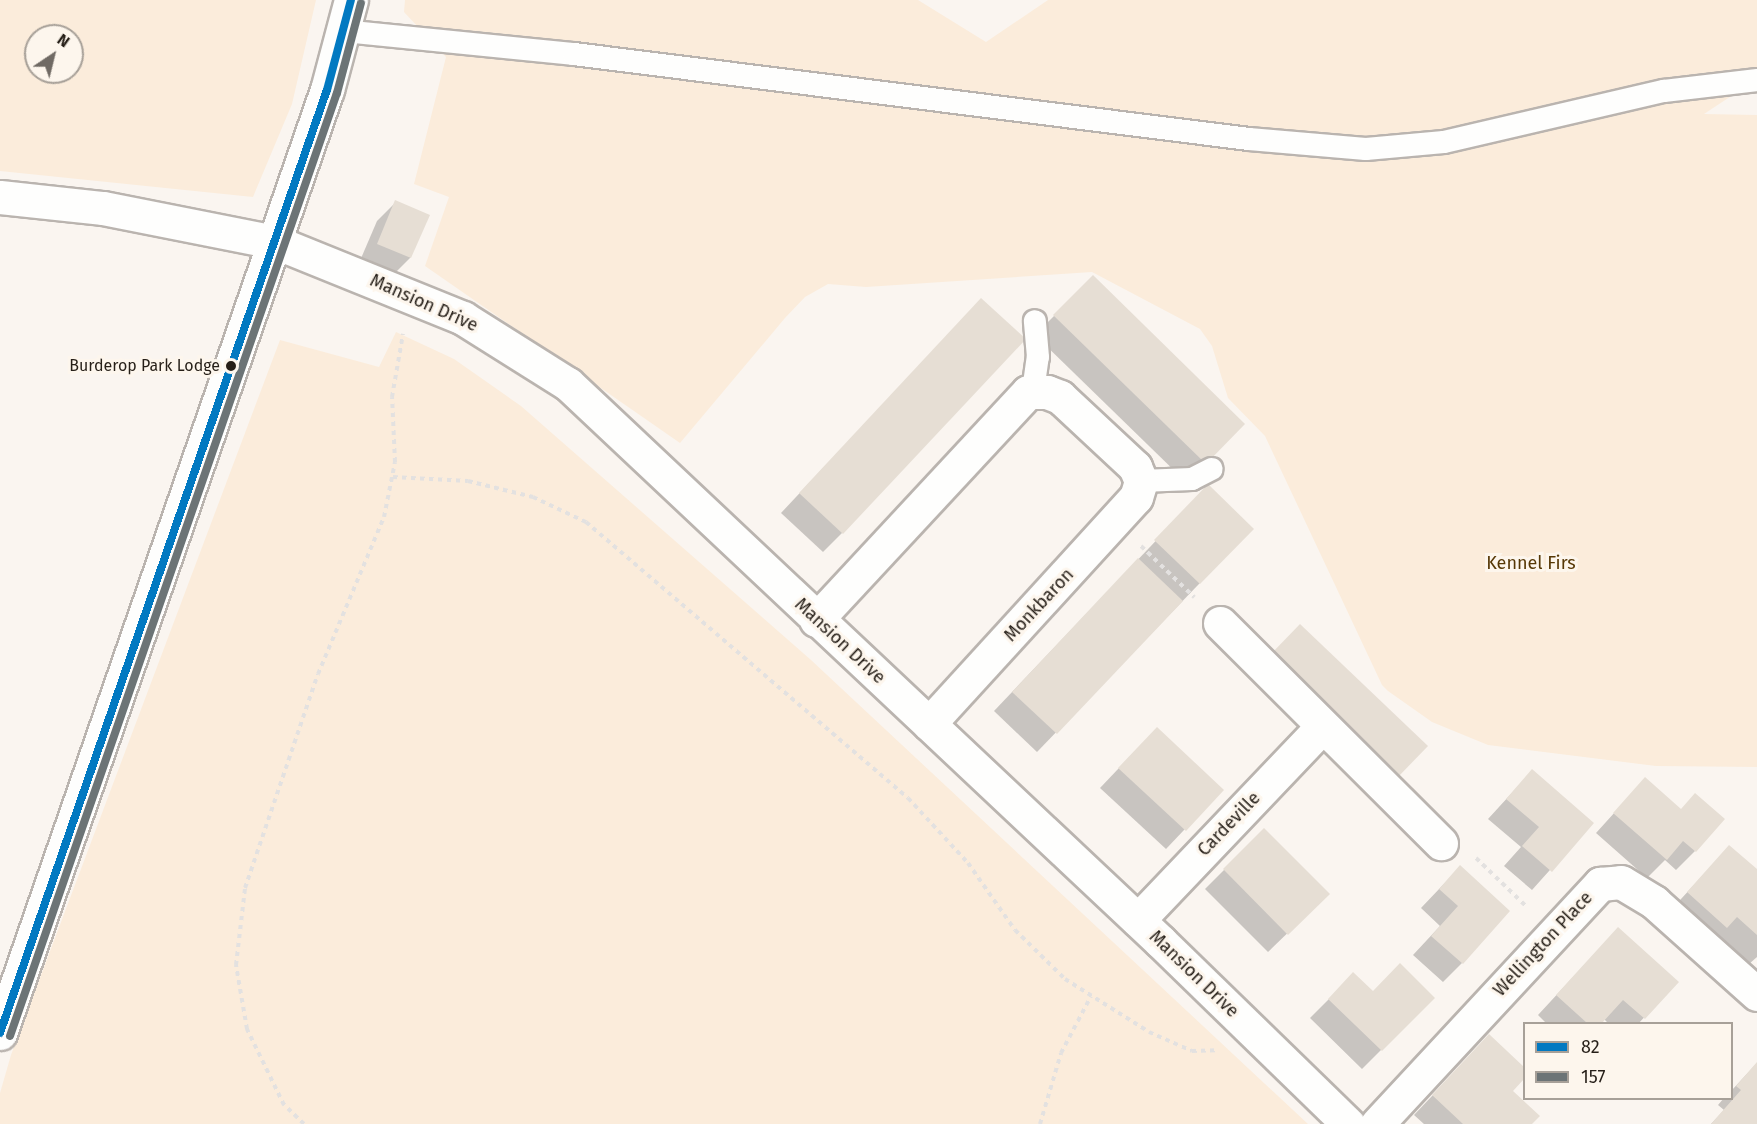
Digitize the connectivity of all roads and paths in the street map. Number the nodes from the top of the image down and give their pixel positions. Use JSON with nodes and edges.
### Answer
{"nodes":[{"id":1,"x":347,"y":15,"type":"edge"},
{"id":2,"x":1757,"y":80,"type":"edge"},
{"id":3,"x":0,"y":197,"type":"edge"},
{"id":4,"x":275,"y":242,"type":"junction"},
{"id":5,"x":411,"y":297,"type":"junction"},
{"id":6,"x":1035,"y":321,"type":"dead end"},
{"id":7,"x":1033,"y":391,"type":"junction"},
{"id":8,"x":1212,"y":469,"type":"dead end"},
{"id":9,"x":393,"y":477,"type":"junction"},
{"id":10,"x":1141,"y":481,"type":"junction"},
{"id":11,"x":1116,"y":521,"type":"junction"},
{"id":12,"x":816,"y":620,"type":"junction"},
{"id":13,"x":1220,"y":623,"type":"joint"},
{"id":14,"x":929,"y":724,"type":"junction"},
{"id":15,"x":1321,"y":728,"type":"junction"},
{"id":16,"x":1441,"y":843,"type":"joint"},
{"id":17,"x":1138,"y":920,"type":"junction"},
{"id":18,"x":1553,"y":932,"type":"junction"},
{"id":19,"x":1757,"y":993,"type":"edge"},
{"id":20,"x":1091,"y":996,"type":"junction"},
{"id":21,"x":1247,"y":1026,"type":"junction"},
{"id":22,"x":0,"y":1033,"type":"edge"},
{"id":23,"x":304,"y":1124,"type":"edge"},
{"id":24,"x":1040,"y":1124,"type":"edge"},
{"id":25,"x":1348,"y":1124,"type":"edge"},
{"id":26,"x":1377,"y":1124,"type":"edge"}],
"edges":[{"from":1,"to":2,"type":"lane"},
{"from":1,"to":4,"type":"street"},
{"from":3,"to":4,"type":"street","name":"Mansion Drive"},
{"from":4,"to":5,"type":"street","name":"Mansion Drive"},
{"from":4,"to":22,"type":"street"},
{"from":5,"to":9,"type":"path"},
{"from":5,"to":12,"type":"street","name":"Mansion Drive"},
{"from":6,"to":7,"type":"lane"},
{"from":7,"to":10,"type":"street"},
{"from":7,"to":12,"type":"street"},
{"from":8,"to":10,"type":"lane"},
{"from":9,"to":20,"type":"path"},
{"from":9,"to":23,"type":"path"},
{"from":10,"to":11,"type":"street","name":"Monkbaron"},
{"from":11,"to":13,"type":"path"},
{"from":11,"to":14,"type":"street","name":"Monkbaron"},
{"from":12,"to":14,"type":"street","name":"Mansion Drive"},
{"from":13,"to":15,"type":"street"},
{"from":14,"to":17,"type":"street","name":"Mansion Drive"},
{"from":15,"to":16,"type":"street"},
{"from":15,"to":17,"type":"street","name":"Cardeville"},
{"from":16,"to":18,"type":"path"},
{"from":17,"to":21,"type":"street","name":"Mansion Drive"},
{"from":18,"to":19,"type":"street","name":"Wellington Place"},
{"from":18,"to":26,"type":"street","name":"Wellington Place"},
{"from":20,"to":21,"type":"path"},
{"from":20,"to":24,"type":"path"},
{"from":21,"to":25,"type":"street","name":"Mansion Drive"}]}
